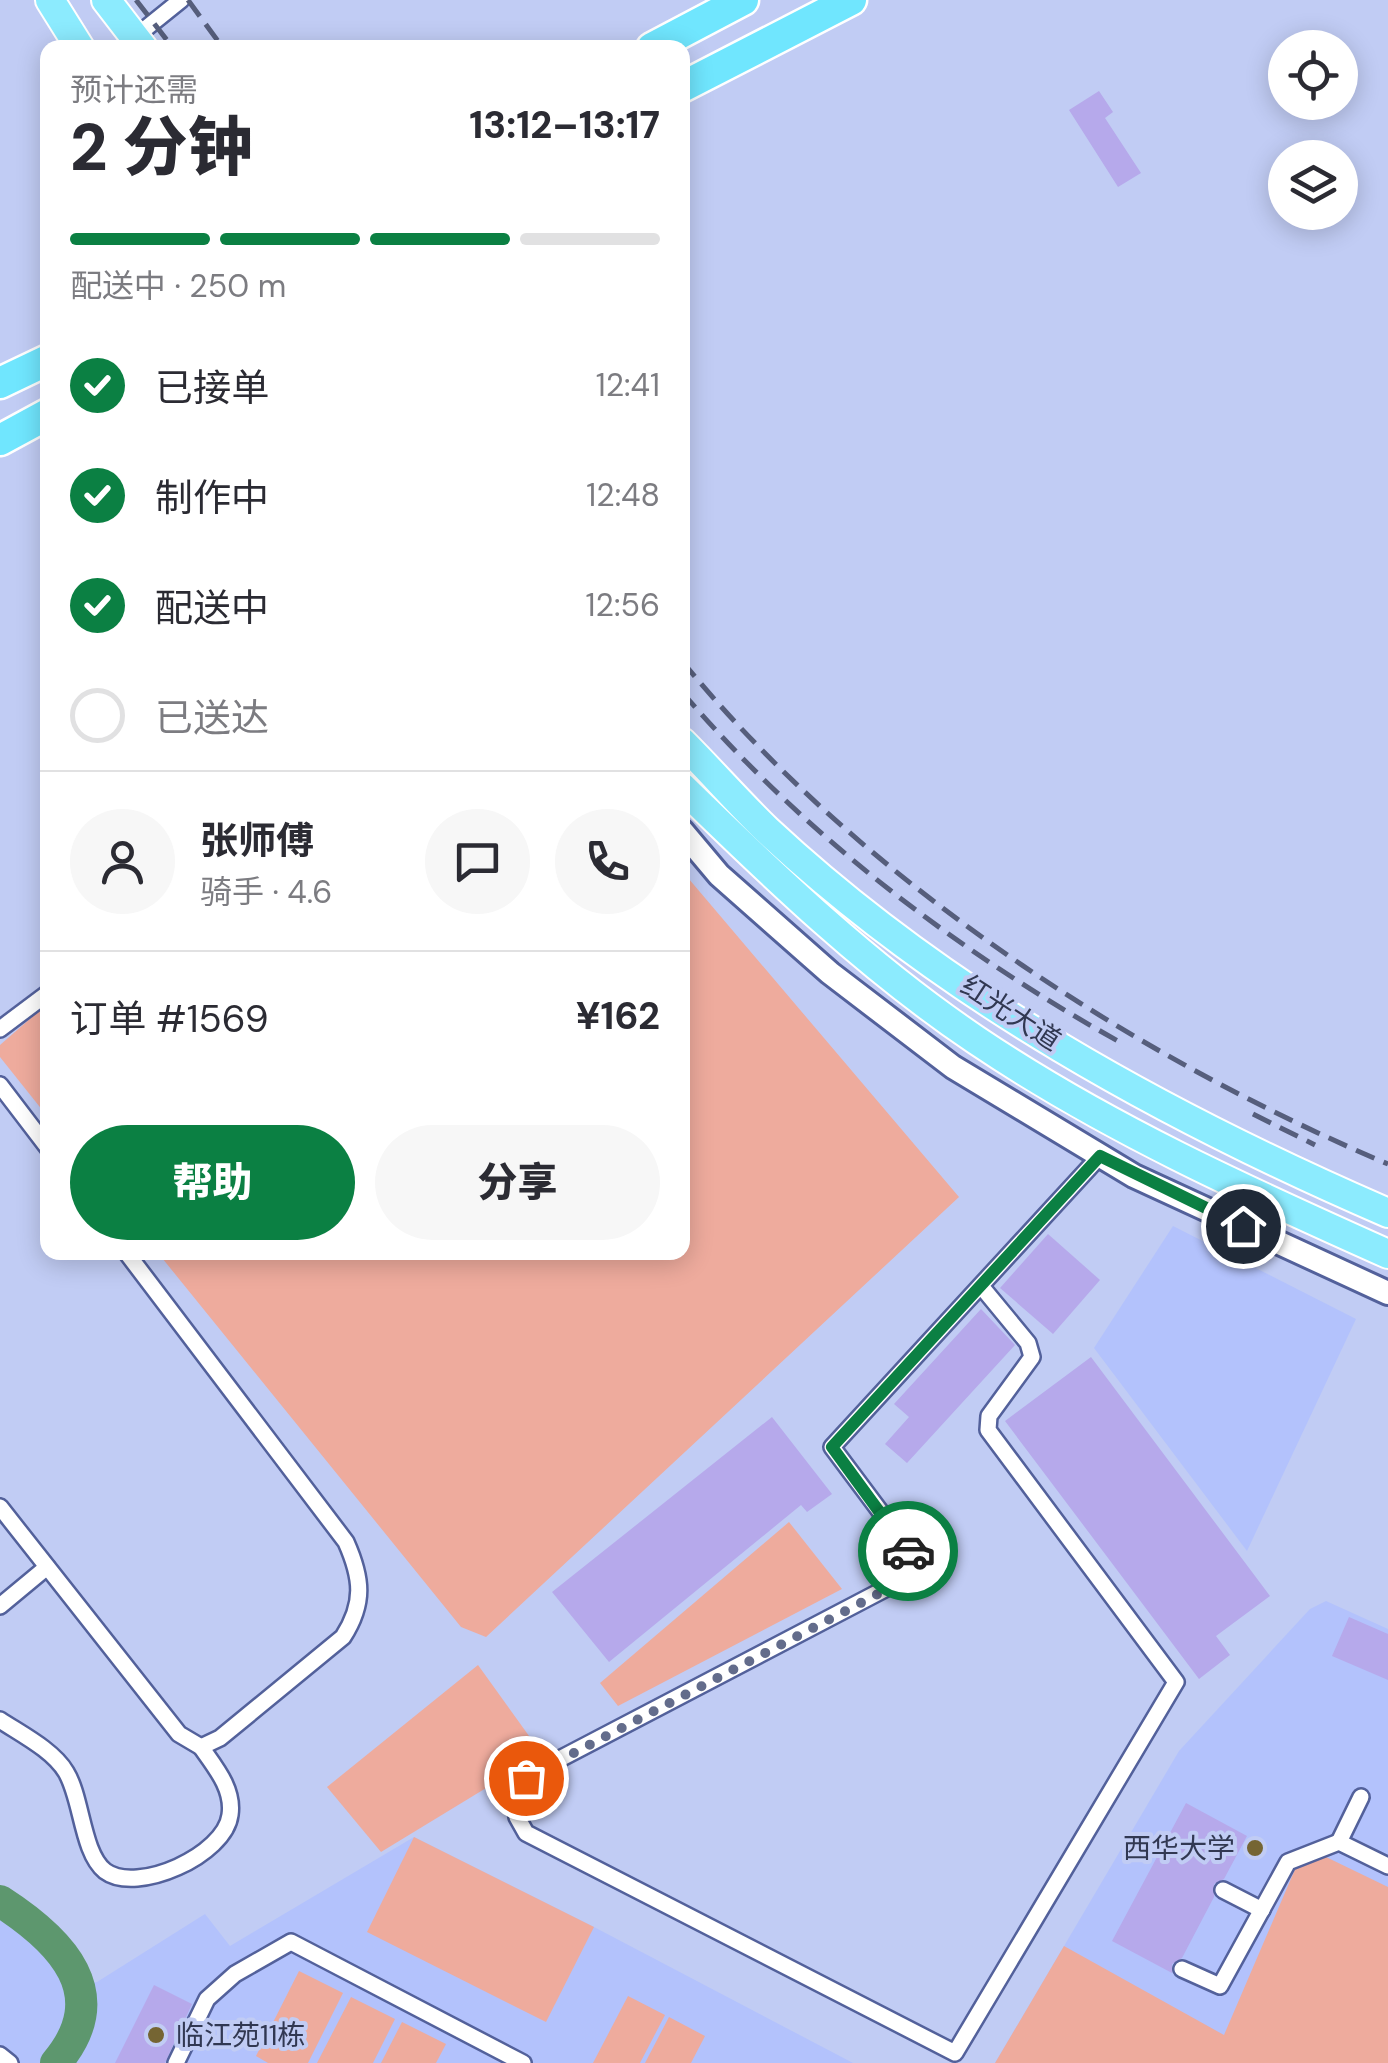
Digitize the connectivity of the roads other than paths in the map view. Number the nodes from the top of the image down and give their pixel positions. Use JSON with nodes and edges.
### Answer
{"nodes":[{"id":1,"x":38,"y":0,"type":"edge"},
{"id":2,"x":50,"y":0,"type":"edge"},
{"id":3,"x":106,"y":0,"type":"edge"},
{"id":4,"x":182,"y":0,"type":"edge"},
{"id":5,"x":743,"y":0,"type":"edge"},
{"id":6,"x":851,"y":0,"type":"edge"},
{"id":7,"x":74,"y":40,"type":"edge"},
{"id":8,"x":76,"y":40,"type":"edge"},
{"id":9,"x":137,"y":40,"type":"edge"},
{"id":10,"x":141,"y":40,"type":"edge"},
{"id":11,"x":667,"y":40,"type":"edge"},
{"id":12,"x":690,"y":83,"type":"edge"},
{"id":13,"x":40,"y":364,"type":"edge"},
{"id":14,"x":0,"y":383,"type":"edge"},
{"id":15,"x":40,"y":418,"type":"edge"},
{"id":16,"x":0,"y":440,"type":"edge"},
{"id":17,"x":690,"y":750,"type":"edge"},
{"id":18,"x":690,"y":794,"type":"edge"},
{"id":19,"x":690,"y":841,"type":"edge"},
{"id":20,"x":40,"y":999,"type":"edge"},
{"id":21,"x":0,"y":1030,"type":"edge"},
{"id":22,"x":0,"y":1085,"type":"edge"},
{"id":23,"x":40,"y":1138,"type":"edge"},
{"id":24,"x":1100,"y":1156,"type":"junction"},
{"id":25,"x":1388,"y":1213,"type":"edge"},
{"id":26,"x":1388,"y":1254,"type":"edge"},
{"id":27,"x":132,"y":1260,"type":"edge"},
{"id":28,"x":981,"y":1286,"type":"junction"},
{"id":29,"x":1388,"y":1294,"type":"edge"},
{"id":30,"x":0,"y":1506,"type":"edge"},
{"id":31,"x":47,"y":1566,"type":"junction"},
{"id":32,"x":0,"y":1606,"type":"edge"},
{"id":33,"x":0,"y":1720,"type":"edge"},
{"id":34,"x":201,"y":1746,"type":"junction"},
{"id":35,"x":1361,"y":1797,"type":"dead end"},
{"id":36,"x":1339,"y":1842,"type":"junction"},
{"id":37,"x":1388,"y":1866,"type":"edge"},
{"id":38,"x":1223,"y":1890,"type":"dead end"},
{"id":39,"x":1262,"y":1910,"type":"junction"},
{"id":40,"x":1182,"y":1969,"type":"dead end"},
{"id":41,"x":490,"y":2046,"type":"junction"},
{"id":42,"x":176,"y":2063,"type":"edge"},
{"id":43,"x":482,"y":2063,"type":"edge"},
{"id":44,"x":523,"y":2063,"type":"edge"}],
"edges":[{"from":1,"to":7,"type":"main road"},
{"from":2,"to":8,"type":"highway"},
{"from":3,"to":9,"type":"highway"},
{"from":4,"to":10,"type":"street"},
{"from":5,"to":11,"type":"highway"},
{"from":6,"to":12,"type":"highway"},
{"from":13,"to":14,"type":"highway"},
{"from":15,"to":16,"type":"highway"},
{"from":17,"to":25,"type":"highway","name":"红光大道"},
{"from":18,"to":26,"type":"highway","name":"红光大道"},
{"from":19,"to":24,"type":"main road"},
{"from":20,"to":21,"type":"street"},
{"from":22,"to":23,"type":"street"},
{"from":24,"to":28,"type":"street"},
{"from":24,"to":29,"type":"main road"},
{"from":27,"to":34,"type":"street"},
{"from":28,"to":28,"type":"street"},
{"from":30,"to":31,"type":"street"},
{"from":31,"to":32,"type":"street"},
{"from":31,"to":34,"type":"street"},
{"from":33,"to":34,"type":"street"},
{"from":35,"to":36,"type":"street"},
{"from":36,"to":37,"type":"street"},
{"from":36,"to":39,"type":"street"},
{"from":38,"to":39,"type":"street"},
{"from":39,"to":40,"type":"street"},
{"from":41,"to":42,"type":"street"},
{"from":41,"to":43,"type":"street"},
{"from":41,"to":44,"type":"street"}]}
